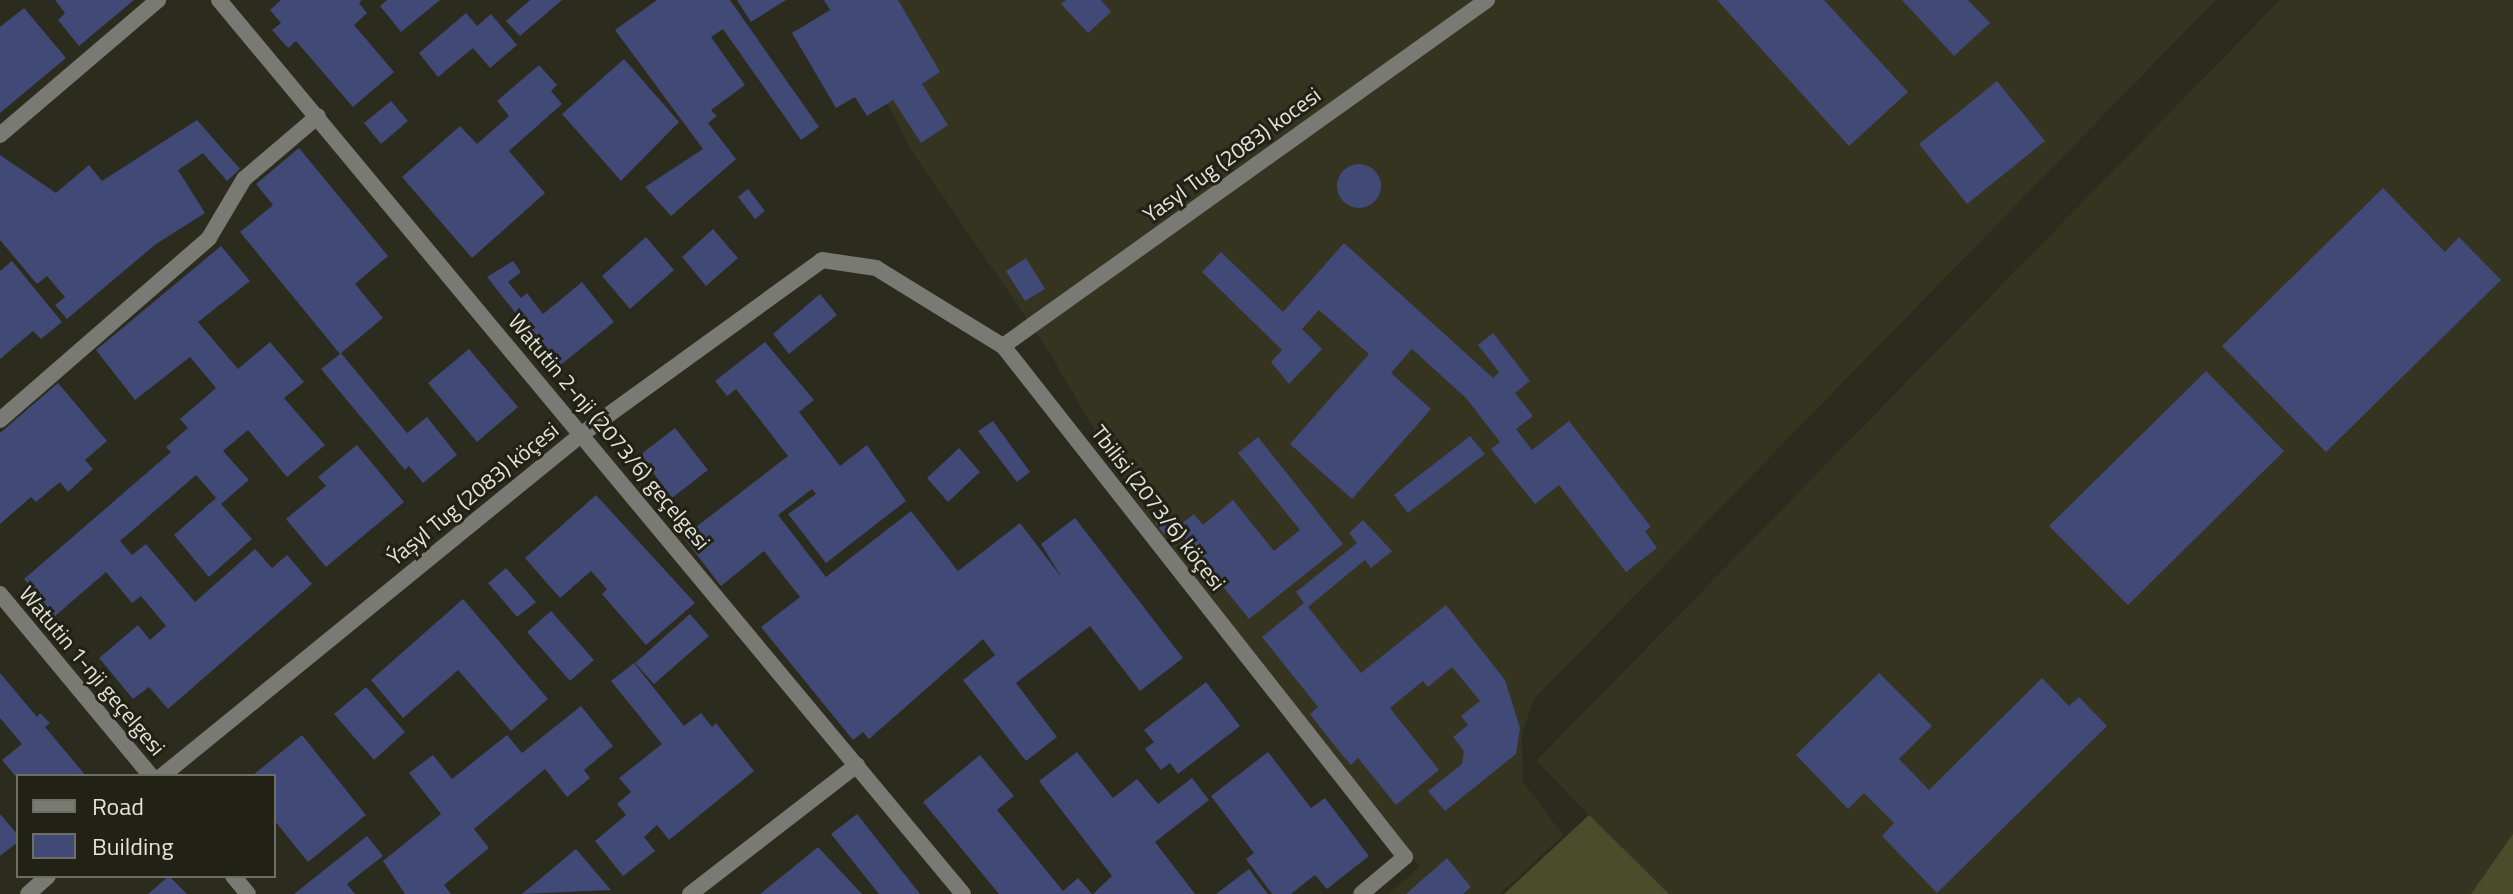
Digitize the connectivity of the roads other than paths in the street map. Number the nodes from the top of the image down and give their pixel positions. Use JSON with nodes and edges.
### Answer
{"nodes":[{"id":1,"x":158,"y":0,"type":"edge"},
{"id":2,"x":219,"y":0,"type":"edge"},
{"id":3,"x":1487,"y":0,"type":"edge"},
{"id":4,"x":318,"y":116,"type":"junction"},
{"id":5,"x":0,"y":135,"type":"edge"},
{"id":6,"x":822,"y":260,"type":"joint"},
{"id":7,"x":1003,"y":346,"type":"junction"},
{"id":8,"x":0,"y":420,"type":"edge"},
{"id":9,"x":582,"y":434,"type":"junction"},
{"id":10,"x":0,"y":594,"type":"edge"},
{"id":11,"x":857,"y":765,"type":"junction"},
{"id":12,"x":149,"y":774,"type":"edge"},
{"id":13,"x":164,"y":774,"type":"edge"},
{"id":14,"x":46,"y":878,"type":"edge"},
{"id":15,"x":235,"y":878,"type":"edge"},
{"id":16,"x":28,"y":894,"type":"edge"},
{"id":17,"x":248,"y":894,"type":"edge"},
{"id":18,"x":690,"y":894,"type":"edge"},
{"id":19,"x":963,"y":894,"type":"edge"},
{"id":20,"x":1361,"y":894,"type":"edge"}],
"edges":[{"from":1,"to":5,"type":"street"},
{"from":2,"to":4,"type":"street","name":"Watutin 2-nji (2073/6) geçelgesi"},
{"from":3,"to":7,"type":"street","name":"Yasyl Tug (2083) kocesi"},
{"from":4,"to":8,"type":"street"},
{"from":4,"to":9,"type":"street","name":"Watutin 2-nji (2073/6) geçelgesi"},
{"from":6,"to":7,"type":"street","name":"Tbilisi (2073/6) köçesi"},
{"from":6,"to":9,"type":"street","name":"Ýaşyl Tug (2083) köçesi"},
{"from":7,"to":20,"type":"street","name":"Tbilisi (2073/6) köçesi"},
{"from":9,"to":11,"type":"street","name":"Watutin 2-nji (2073/6) geçelgesi"},
{"from":9,"to":13,"type":"street","name":"Ýaşyl Tug (2083) köçesi"},
{"from":10,"to":12,"type":"street","name":"Watutin 1-nji geçelgesi"},
{"from":11,"to":18,"type":"street"},
{"from":11,"to":19,"type":"street","name":"Watutin 2-nji (2073/6) geçelgesi"},
{"from":14,"to":16,"type":"street"},
{"from":15,"to":17,"type":"street"}]}
